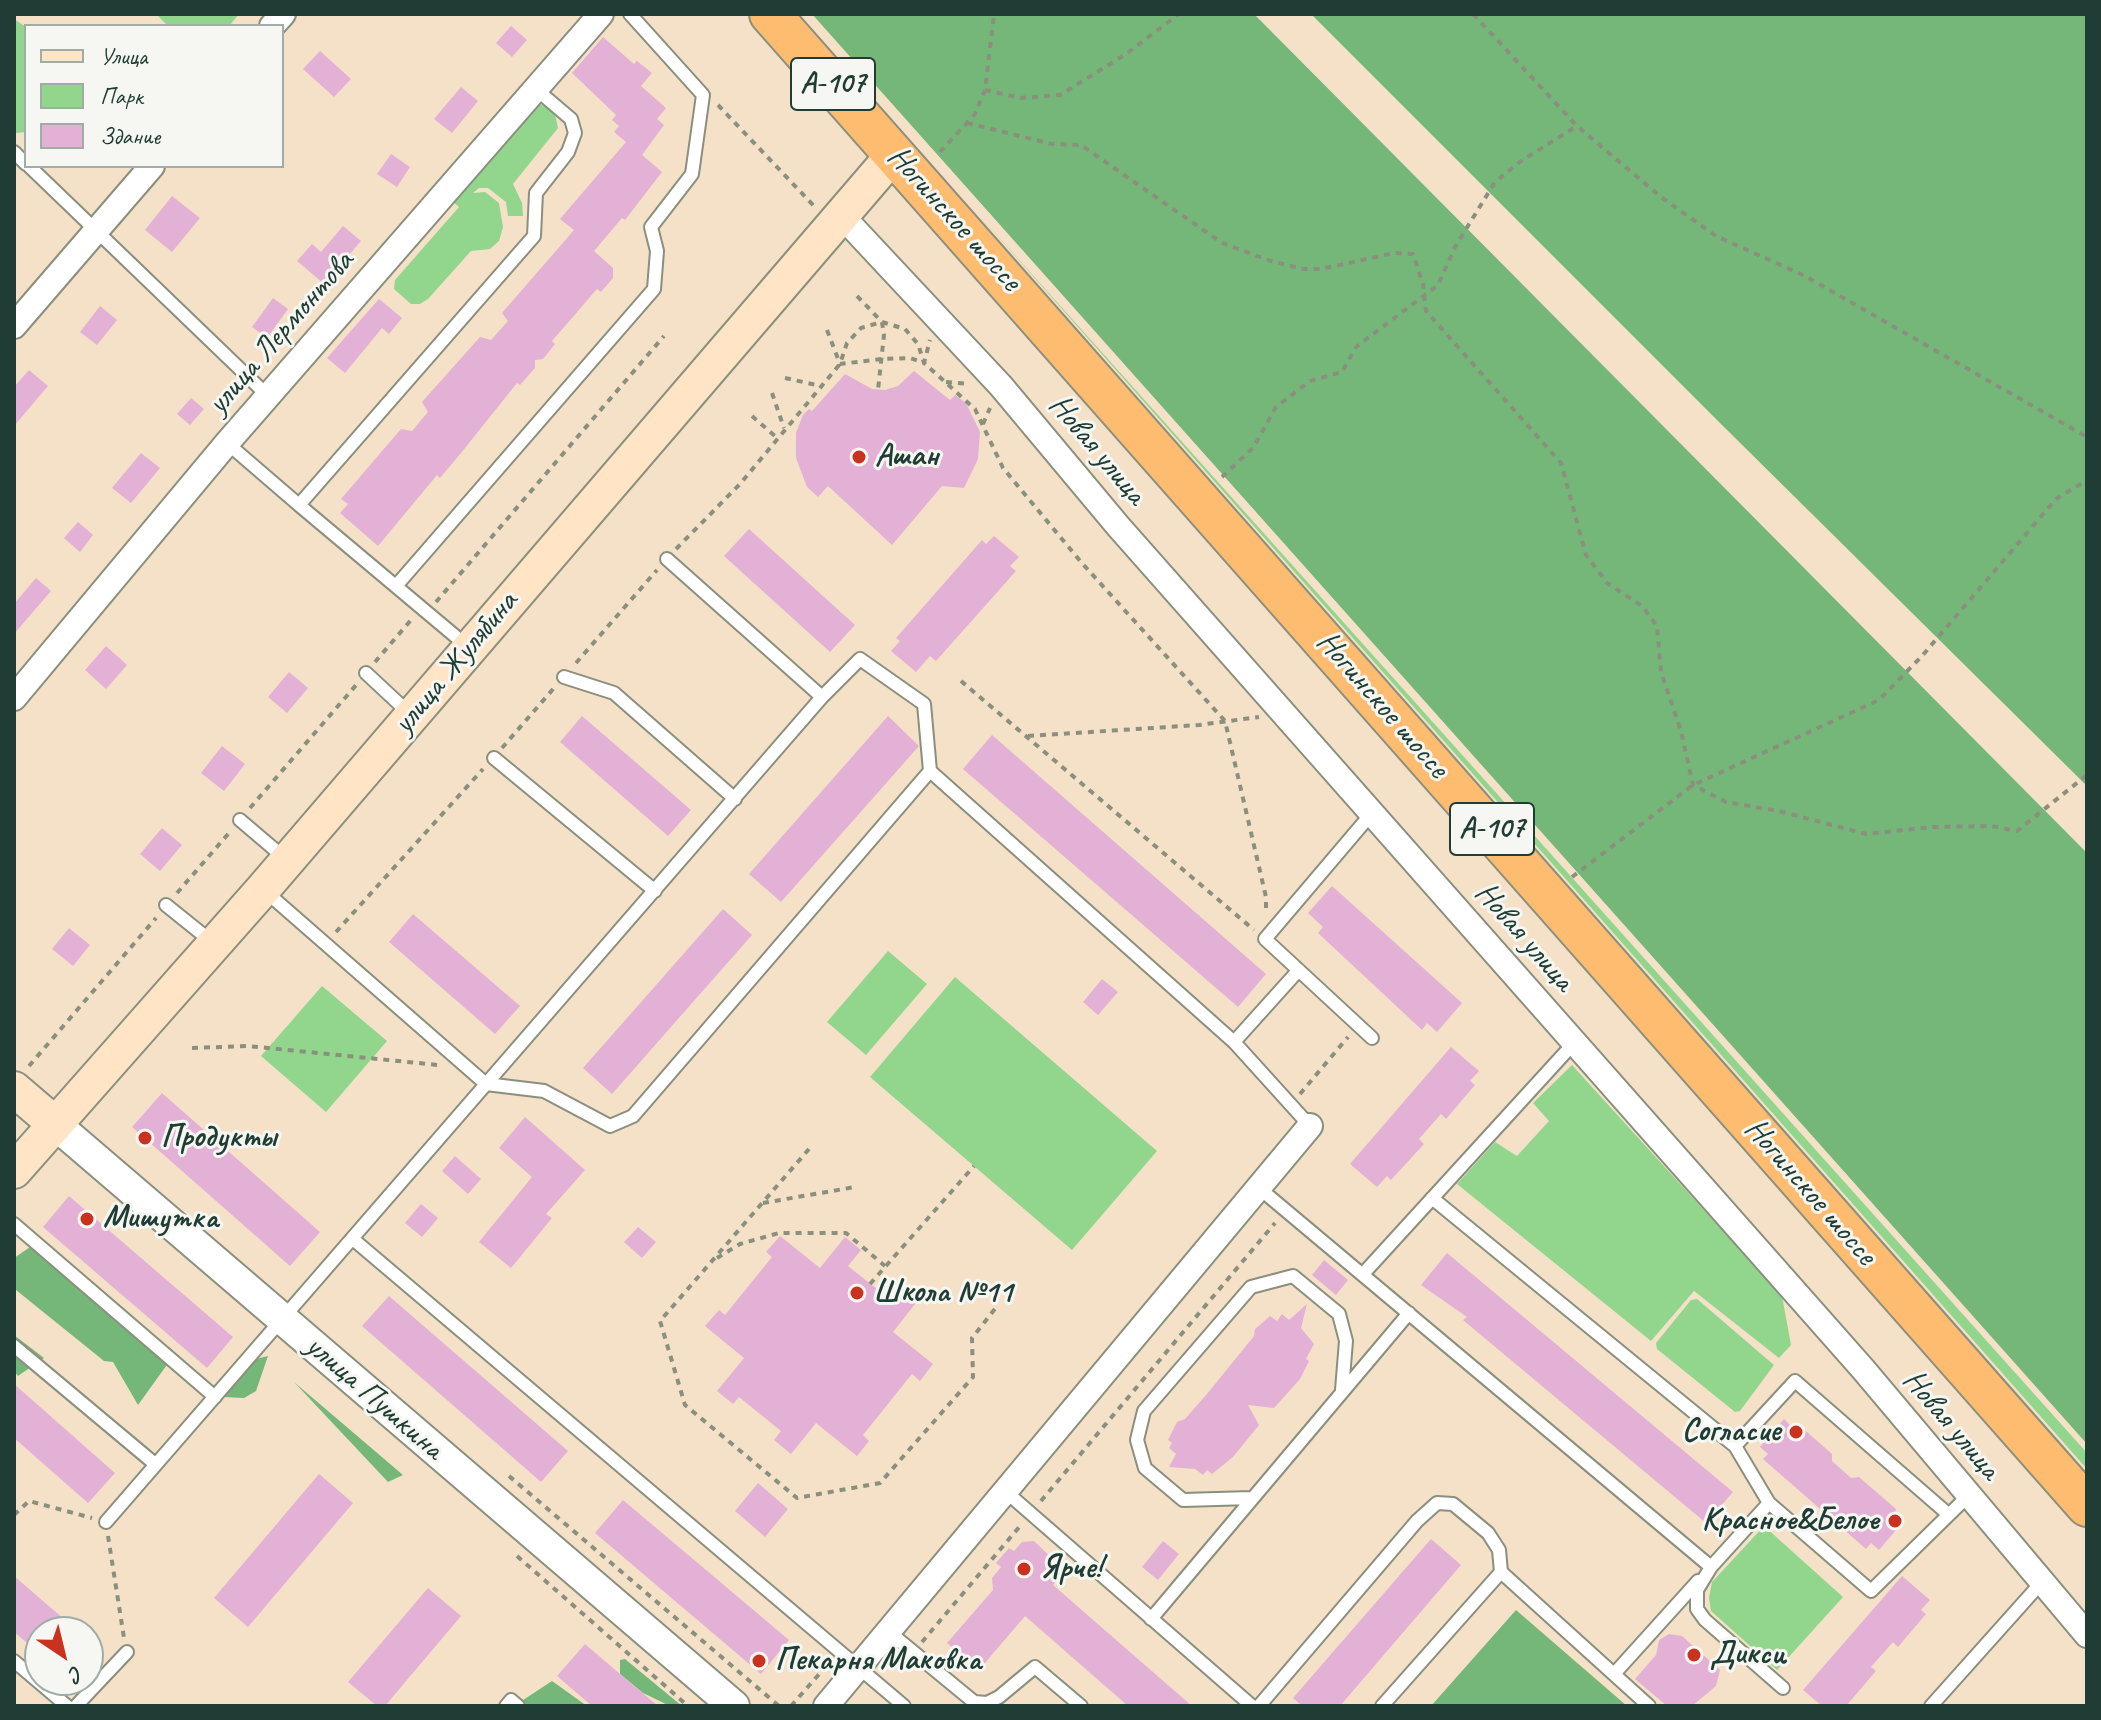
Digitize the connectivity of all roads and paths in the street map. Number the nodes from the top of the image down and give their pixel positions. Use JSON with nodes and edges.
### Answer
{"nodes":[{"id":1,"x":601,"y":14,"type":"edge"},
{"id":2,"x":630,"y":14,"type":"edge"},
{"id":3,"x":770,"y":14,"type":"edge"},
{"id":4,"x":994,"y":14,"type":"edge"},
{"id":5,"x":1179,"y":14,"type":"edge"},
{"id":6,"x":1473,"y":14,"type":"edge"},
{"id":7,"x":537,"y":90,"type":"junction"},
{"id":8,"x":985,"y":90,"type":"junction"},
{"id":9,"x":703,"y":95,"type":"junction"},
{"id":10,"x":967,"y":123,"type":"junction"},
{"id":11,"x":1577,"y":126,"type":"junction"},
{"id":12,"x":940,"y":152,"type":"dead end"},
{"id":13,"x":895,"y":153,"type":"junction"},
{"id":14,"x":30,"y":168,"type":"edge"},
{"id":15,"x":150,"y":168,"type":"edge"},
{"id":16,"x":838,"y":220,"type":"junction"},
{"id":17,"x":96,"y":231,"type":"junction"},
{"id":18,"x":1424,"y":295,"type":"junction"},
{"id":19,"x":857,"y":296,"type":"dead end"},
{"id":20,"x":882,"y":322,"type":"junction"},
{"id":21,"x":14,"y":326,"type":"edge"},
{"id":22,"x":827,"y":330,"type":"dead end"},
{"id":23,"x":664,"y":336,"type":"dead end"},
{"id":24,"x":882,"y":359,"type":"junction"},
{"id":25,"x":917,"y":360,"type":"dead end"},
{"id":26,"x":840,"y":364,"type":"junction"},
{"id":27,"x":785,"y":378,"type":"dead end"},
{"id":28,"x":821,"y":386,"type":"junction"},
{"id":29,"x":878,"y":390,"type":"dead end"},
{"id":30,"x":772,"y":393,"type":"dead end"},
{"id":31,"x":268,"y":396,"type":"junction"},
{"id":32,"x":752,"y":416,"type":"dead end"},
{"id":33,"x":784,"y":428,"type":"junction"},
{"id":34,"x":776,"y":437,"type":"junction"},
{"id":35,"x":2087,"y":437,"type":"edge"},
{"id":36,"x":227,"y":443,"type":"junction"},
{"id":37,"x":1222,"y":477,"type":"dead end"},
{"id":38,"x":2087,"y":480,"type":"edge"},
{"id":39,"x":299,"y":505,"type":"junction"},
{"id":40,"x":667,"y":559,"type":"junction"},
{"id":41,"x":396,"y":586,"type":"junction"},
{"id":42,"x":425,"y":610,"type":"junction"},
{"id":43,"x":470,"y":648,"type":"junction"},
{"id":44,"x":366,"y":673,"type":"junction"},
{"id":45,"x":564,"y":677,"type":"junction"},
{"id":46,"x":961,"y":681,"type":"dead end"},
{"id":47,"x":822,"y":697,"type":"junction"},
{"id":48,"x":14,"y":698,"type":"edge"},
{"id":49,"x":1285,"y":714,"type":"junction"},
{"id":50,"x":412,"y":716,"type":"junction"},
{"id":51,"x":1225,"y":721,"type":"junction"},
{"id":52,"x":1027,"y":736,"type":"junction"},
{"id":53,"x":494,"y":758,"type":"junction"},
{"id":54,"x":930,"y":771,"type":"junction"},
{"id":55,"x":2087,"y":775,"type":"edge"},
{"id":56,"x":1693,"y":785,"type":"junction"},
{"id":57,"x":735,"y":799,"type":"junction"},
{"id":58,"x":1372,"y":813,"type":"junction"},
{"id":59,"x":240,"y":820,"type":"junction"},
{"id":60,"x":287,"y":860,"type":"junction"},
{"id":61,"x":1572,"y":877,"type":"dead end"},
{"id":62,"x":263,"y":889,"type":"junction"},
{"id":63,"x":655,"y":891,"type":"junction"},
{"id":64,"x":166,"y":905,"type":"junction"},
{"id":65,"x":1265,"y":939,"type":"junction"},
{"id":66,"x":327,"y":943,"type":"junction"},
{"id":67,"x":215,"y":944,"type":"junction"},
{"id":68,"x":1297,"y":972,"type":"junction"},
{"id":69,"x":1358,"y":1026,"type":"junction"},
{"id":70,"x":1372,"y":1038,"type":"dead end"},
{"id":71,"x":1234,"y":1042,"type":"junction"},
{"id":72,"x":1574,"y":1043,"type":"junction"},
{"id":73,"x":192,"y":1048,"type":"dead end"},
{"id":74,"x":468,"y":1068,"type":"junction"},
{"id":75,"x":18,"y":1082,"type":"edge"},
{"id":76,"x":486,"y":1084,"type":"junction"},
{"id":77,"x":1291,"y":1105,"type":"junction"},
{"id":78,"x":55,"y":1124,"type":"junction"},
{"id":79,"x":1310,"y":1126,"type":"joint"},
{"id":80,"x":809,"y":1149,"type":"dead end"},
{"id":81,"x":974,"y":1166,"type":"dead end"},
{"id":82,"x":14,"y":1171,"type":"edge"},
{"id":83,"x":855,"y":1187,"type":"dead end"},
{"id":84,"x":1259,"y":1188,"type":"junction"},
{"id":85,"x":1432,"y":1198,"type":"junction"},
{"id":86,"x":761,"y":1204,"type":"junction"},
{"id":87,"x":1287,"y":1209,"type":"junction"},
{"id":88,"x":14,"y":1224,"type":"edge"},
{"id":89,"x":354,"y":1240,"type":"junction"},
{"id":90,"x":713,"y":1260,"type":"junction"},
{"id":91,"x":885,"y":1266,"type":"junction"},
{"id":92,"x":1363,"y":1274,"type":"junction"},
{"id":93,"x":870,"y":1284,"type":"dead end"},
{"id":94,"x":998,"y":1305,"type":"dead end"},
{"id":95,"x":1409,"y":1313,"type":"junction"},
{"id":96,"x":282,"y":1319,"type":"junction"},
{"id":97,"x":14,"y":1346,"type":"edge"},
{"id":98,"x":1342,"y":1390,"type":"junction"},
{"id":99,"x":215,"y":1397,"type":"junction"},
{"id":100,"x":1735,"y":1446,"type":"junction"},
{"id":101,"x":155,"y":1464,"type":"junction"},
{"id":102,"x":509,"y":1476,"type":"dead end"},
{"id":103,"x":1005,"y":1491,"type":"junction"},
{"id":104,"x":1968,"y":1496,"type":"junction"},
{"id":105,"x":1251,"y":1498,"type":"junction"},
{"id":106,"x":1769,"y":1503,"type":"junction"},
{"id":107,"x":2087,"y":1506,"type":"edge"},
{"id":108,"x":1031,"y":1513,"type":"junction"},
{"id":109,"x":1948,"y":1514,"type":"junction"},
{"id":110,"x":14,"y":1515,"type":"edge"},
{"id":111,"x":106,"y":1522,"type":"junction"},
{"id":112,"x":516,"y":1556,"type":"dead end"},
{"id":113,"x":1711,"y":1567,"type":"junction"},
{"id":114,"x":1501,"y":1572,"type":"junction"},
{"id":115,"x":2041,"y":1583,"type":"junction"},
{"id":116,"x":1151,"y":1619,"type":"junction"},
{"id":117,"x":889,"y":1632,"type":"junction"},
{"id":118,"x":2087,"y":1635,"type":"edge"},
{"id":119,"x":127,"y":1652,"type":"joint"},
{"id":120,"x":913,"y":1653,"type":"junction"},
{"id":121,"x":14,"y":1661,"type":"edge"},
{"id":122,"x":859,"y":1668,"type":"junction"},
{"id":123,"x":1614,"y":1674,"type":"junction"},
{"id":124,"x":1783,"y":1688,"type":"dead end"},
{"id":125,"x":67,"y":1706,"type":"edge"},
{"id":126,"x":76,"y":1706,"type":"edge"},
{"id":127,"x":506,"y":1706,"type":"edge"},
{"id":128,"x":518,"y":1706,"type":"edge"},
{"id":129,"x":688,"y":1706,"type":"edge"},
{"id":130,"x":734,"y":1706,"type":"edge"},
{"id":131,"x":779,"y":1706,"type":"edge"},
{"id":132,"x":826,"y":1706,"type":"edge"},
{"id":133,"x":904,"y":1706,"type":"edge"},
{"id":134,"x":1081,"y":1706,"type":"edge"},
{"id":135,"x":1252,"y":1706,"type":"edge"},
{"id":136,"x":1259,"y":1706,"type":"edge"},
{"id":137,"x":1382,"y":1706,"type":"edge"},
{"id":138,"x":1649,"y":1706,"type":"edge"},
{"id":139,"x":1931,"y":1706,"type":"edge"}],
"edges":[{"from":1,"to":7,"type":"street","name":"улица Лермонтова"},
{"from":2,"to":9,"type":"lane"},
{"from":3,"to":13,"type":"highway","name":"Ногинское шоссе","number":"А-107"},
{"from":4,"to":8,"type":"path"},
{"from":5,"to":8,"type":"path"},
{"from":6,"to":11,"type":"path"},
{"from":7,"to":31,"type":"street","name":"улица Лермонтова"},
{"from":7,"to":39,"type":"lane"},
{"from":8,"to":10,"type":"path"},
{"from":9,"to":16,"type":"path"},
{"from":9,"to":41,"type":"lane"},
{"from":10,"to":12,"type":"path"},
{"from":10,"to":18,"type":"path"},
{"from":11,"to":18,"type":"path"},
{"from":11,"to":35,"type":"path"},
{"from":13,"to":16,"type":"main road","name":"улица Жулябина"},
{"from":13,"to":107,"type":"highway","name":"Ногинское шоссе","number":"А-107"},
{"from":14,"to":17,"type":"lane"},
{"from":15,"to":17,"type":"street"},
{"from":16,"to":43,"type":"main road","name":"улица Жулябина"},
{"from":16,"to":49,"type":"street","name":"Новая улица"},
{"from":17,"to":21,"type":"street"},
{"from":17,"to":31,"type":"lane"},
{"from":18,"to":37,"type":"path"},
{"from":18,"to":56,"type":"path"},
{"from":19,"to":20,"type":"path"},
{"from":20,"to":24,"type":"path"},
{"from":20,"to":26,"type":"path"},
{"from":20,"to":51,"type":"path"},
{"from":22,"to":26,"type":"path"},
{"from":23,"to":42,"type":"path"},
{"from":24,"to":25,"type":"path"},
{"from":24,"to":26,"type":"path"},
{"from":24,"to":29,"type":"path"},
{"from":26,"to":28,"type":"path"},
{"from":27,"to":28,"type":"path"},
{"from":28,"to":33,"type":"path"},
{"from":30,"to":33,"type":"path"},
{"from":31,"to":36,"type":"street","name":"улица Лермонтова"},
{"from":32,"to":34,"type":"path"},
{"from":33,"to":34,"type":"path"},
{"from":34,"to":40,"type":"path"},
{"from":36,"to":39,"type":"lane"},
{"from":36,"to":48,"type":"street","name":"улица Лермонтова"},
{"from":38,"to":56,"type":"path"},
{"from":39,"to":41,"type":"lane"},
{"from":40,"to":45,"type":"path"},
{"from":40,"to":47,"type":"lane"},
{"from":41,"to":42,"type":"lane"},
{"from":42,"to":43,"type":"lane"},
{"from":42,"to":44,"type":"path"},
{"from":43,"to":50,"type":"main road","name":"улица Жулябина"},
{"from":44,"to":50,"type":"lane"},
{"from":44,"to":59,"type":"path"},
{"from":45,"to":53,"type":"path"},
{"from":45,"to":57,"type":"lane"},
{"from":46,"to":52,"type":"path"},
{"from":47,"to":54,"type":"lane"},
{"from":47,"to":57,"type":"lane"},
{"from":49,"to":51,"type":"path"},
{"from":49,"to":58,"type":"street","name":"Новая улица"},
{"from":50,"to":60,"type":"main road","name":"улица Жулябина"},
{"from":51,"to":52,"type":"path"},
{"from":51,"to":65,"type":"path"},
{"from":52,"to":65,"type":"path"},
{"from":53,"to":63,"type":"lane"},
{"from":53,"to":66,"type":"path"},
{"from":54,"to":71,"type":"lane"},
{"from":54,"to":76,"type":"lane"},
{"from":55,"to":56,"type":"path"},
{"from":56,"to":61,"type":"path"},
{"from":57,"to":63,"type":"lane"},
{"from":58,"to":65,"type":"lane"},
{"from":58,"to":72,"type":"street","name":"Новая улица"},
{"from":59,"to":60,"type":"lane"},
{"from":59,"to":64,"type":"path"},
{"from":60,"to":62,"type":"main road","name":"улица Жулябина"},
{"from":62,"to":66,"type":"lane"},
{"from":62,"to":67,"type":"main road","name":"улица Жулябина"},
{"from":63,"to":76,"type":"lane"},
{"from":64,"to":67,"type":"lane"},
{"from":64,"to":75,"type":"path"},
{"from":65,"to":68,"type":"lane"},
{"from":66,"to":74,"type":"lane"},
{"from":67,"to":78,"type":"main road","name":"улица Жулябина"},
{"from":68,"to":69,"type":"lane"},
{"from":68,"to":71,"type":"lane"},
{"from":69,"to":70,"type":"lane"},
{"from":69,"to":77,"type":"path"},
{"from":71,"to":77,"type":"lane"},
{"from":72,"to":85,"type":"lane"},
{"from":72,"to":104,"type":"street","name":"Новая улица"},
{"from":73,"to":74,"type":"path"},
{"from":74,"to":76,"type":"lane"},
{"from":75,"to":78,"type":"main road","name":"улица Пушкина"},
{"from":76,"to":89,"type":"lane"},
{"from":77,"to":79,"type":"lane"},
{"from":78,"to":82,"type":"main road","name":"улица Жулябина"},
{"from":78,"to":96,"type":"street","name":"улица Пушкина"},
{"from":79,"to":84,"type":"street"},
{"from":80,"to":86,"type":"path"},
{"from":81,"to":91,"type":"path"},
{"from":83,"to":86,"type":"path"},
{"from":84,"to":87,"type":"lane"},
{"from":84,"to":103,"type":"street"},
{"from":85,"to":92,"type":"lane"},
{"from":85,"to":100,"type":"lane"},
{"from":86,"to":90,"type":"path"},
{"from":87,"to":92,"type":"lane"},
{"from":87,"to":108,"type":"path"},
{"from":88,"to":99,"type":"lane"},
{"from":89,"to":96,"type":"lane"},
{"from":89,"to":122,"type":"lane"},
{"from":90,"to":91,"type":"path"},
{"from":90,"to":94,"type":"path"},
{"from":91,"to":93,"type":"path"},
{"from":92,"to":95,"type":"lane"},
{"from":95,"to":98,"type":"lane"},
{"from":95,"to":113,"type":"lane"},
{"from":96,"to":99,"type":"lane"},
{"from":96,"to":130,"type":"street","name":"улица Пушкина"},
{"from":97,"to":101,"type":"lane"},
{"from":98,"to":105,"type":"lane"},
{"from":98,"to":105,"type":"lane"},
{"from":99,"to":101,"type":"lane"},
{"from":100,"to":106,"type":"lane"},
{"from":100,"to":109,"type":"lane"},
{"from":101,"to":111,"type":"lane"},
{"from":102,"to":131,"type":"path"},
{"from":103,"to":108,"type":"lane"},
{"from":103,"to":117,"type":"street"},
{"from":104,"to":109,"type":"lane"},
{"from":104,"to":115,"type":"street","name":"Новая улица"},
{"from":105,"to":116,"type":"lane"},
{"from":106,"to":109,"type":"lane"},
{"from":106,"to":113,"type":"lane"},
{"from":108,"to":116,"type":"lane"},
{"from":108,"to":120,"type":"path"},
{"from":110,"to":111,"type":"path"},
{"from":111,"to":119,"type":"path"},
{"from":112,"to":129,"type":"path"},
{"from":113,"to":123,"type":"lane"},
{"from":113,"to":124,"type":"lane"},
{"from":114,"to":123,"type":"lane"},
{"from":114,"to":136,"type":"lane"},
{"from":114,"to":137,"type":"lane"},
{"from":115,"to":118,"type":"street","name":"Новая улица"},
{"from":115,"to":139,"type":"lane"},
{"from":116,"to":135,"type":"lane"},
{"from":117,"to":120,"type":"lane"},
{"from":117,"to":122,"type":"street"},
{"from":119,"to":126,"type":"lane"},
{"from":120,"to":134,"type":"lane"},
{"from":121,"to":125,"type":"lane"},
{"from":122,"to":132,"type":"street"},
{"from":122,"to":133,"type":"lane"},
{"from":123,"to":138,"type":"lane"},
{"from":127,"to":128,"type":"lane"}]}
